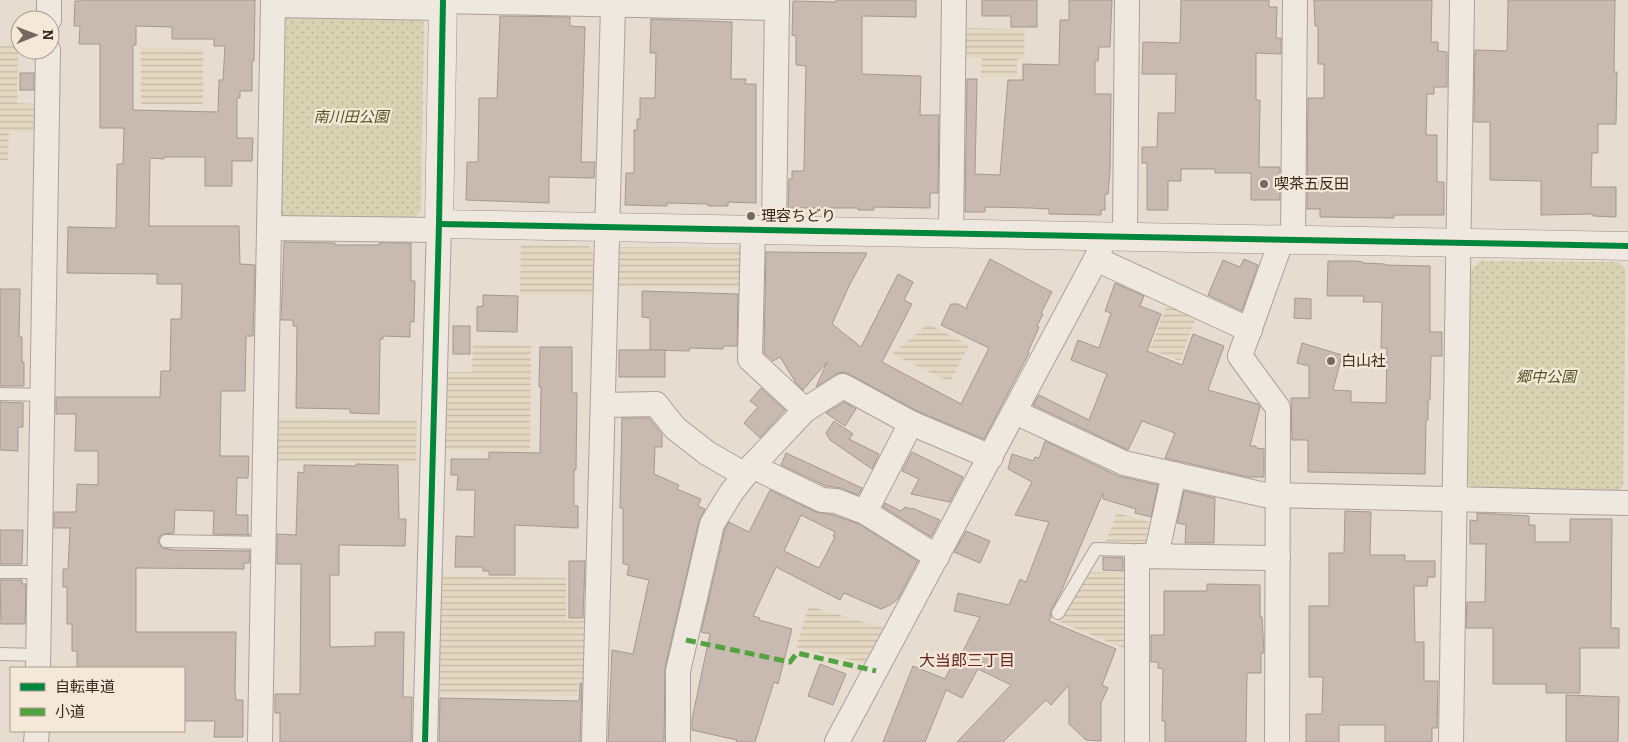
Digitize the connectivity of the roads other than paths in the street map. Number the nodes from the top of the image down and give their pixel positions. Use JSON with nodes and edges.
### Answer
{"nodes":[{"id":1,"x":954,"y":0,"type":"edge"},
{"id":2,"x":1127,"y":0,"type":"edge"},
{"id":3,"x":1295,"y":0,"type":"edge"},
{"id":4,"x":1462,"y":0,"type":"edge"},
{"id":5,"x":273,"y":2,"type":"edge"},
{"id":6,"x":443,"y":3,"type":"edge"},
{"id":7,"x":777,"y":4,"type":"edge"},
{"id":8,"x":613,"y":5,"type":"junction"},
{"id":9,"x":48,"y":60,"type":"edge"},
{"id":10,"x":439,"y":227,"type":"junction"},
{"id":11,"x":607,"y":227,"type":"junction"},
{"id":12,"x":270,"y":228,"type":"junction"},
{"id":13,"x":764,"y":230,"type":"junction"},
{"id":14,"x":951,"y":233,"type":"junction"},
{"id":15,"x":1288,"y":240,"type":"junction"},
{"id":16,"x":1457,"y":243,"type":"junction"},
{"id":17,"x":1109,"y":244,"type":"junction"},
{"id":18,"x":1628,"y":246,"type":"edge"},
{"id":19,"x":1250,"y":330,"type":"junction"},
{"id":20,"x":0,"y":394,"type":"edge"},
{"id":21,"x":42,"y":395,"type":"junction"},
{"id":22,"x":602,"y":404,"type":"junction"},
{"id":23,"x":805,"y":410,"type":"junction"},
{"id":24,"x":1015,"y":412,"type":"junction"},
{"id":25,"x":911,"y":422,"type":"junction"},
{"id":26,"x":991,"y":456,"type":"junction"},
{"id":27,"x":748,"y":471,"type":"junction"},
{"id":28,"x":1174,"y":474,"type":"junction"},
{"id":29,"x":1279,"y":495,"type":"junction"},
{"id":30,"x":1455,"y":498,"type":"junction"},
{"id":31,"x":1628,"y":502,"type":"edge"},
{"id":32,"x":865,"y":512,"type":"junction"},
{"id":33,"x":166,"y":541,"type":"dead end"},
{"id":34,"x":264,"y":542,"type":"junction"},
{"id":35,"x":1146,"y":556,"type":"junction"},
{"id":36,"x":937,"y":557,"type":"junction"},
{"id":37,"x":1278,"y":558,"type":"junction"},
{"id":38,"x":0,"y":572,"type":"edge"},
{"id":39,"x":39,"y":572,"type":"junction"},
{"id":40,"x":1058,"y":613,"type":"dead end"},
{"id":41,"x":0,"y":654,"type":"edge"},
{"id":42,"x":38,"y":662,"type":"edge"},
{"id":43,"x":260,"y":742,"type":"edge"},
{"id":44,"x":425,"y":742,"type":"edge"},
{"id":45,"x":594,"y":742,"type":"edge"},
{"id":46,"x":678,"y":742,"type":"edge"},
{"id":47,"x":837,"y":742,"type":"edge"},
{"id":48,"x":1137,"y":742,"type":"edge"},
{"id":49,"x":1277,"y":742,"type":"edge"},
{"id":50,"x":1451,"y":742,"type":"edge"}],
"edges":[{"from":1,"to":14,"type":"street"},
{"from":2,"to":17,"type":"street"},
{"from":3,"to":15,"type":"street"},
{"from":4,"to":16,"type":"street"},
{"from":5,"to":6,"type":"street"},
{"from":5,"to":12,"type":"street"},
{"from":6,"to":8,"type":"street"},
{"from":6,"to":10,"type":"street"},
{"from":7,"to":8,"type":"street"},
{"from":7,"to":13,"type":"street"},
{"from":8,"to":11,"type":"street"},
{"from":9,"to":21,"type":"street"},
{"from":10,"to":11,"type":"street"},
{"from":10,"to":12,"type":"street"},
{"from":10,"to":44,"type":"street"},
{"from":11,"to":13,"type":"street"},
{"from":11,"to":22,"type":"street"},
{"from":12,"to":34,"type":"street"},
{"from":13,"to":14,"type":"street"},
{"from":13,"to":23,"type":"street"},
{"from":14,"to":17,"type":"street"},
{"from":15,"to":16,"type":"street"},
{"from":15,"to":17,"type":"street"},
{"from":15,"to":19,"type":"street"},
{"from":16,"to":18,"type":"street"},
{"from":16,"to":30,"type":"street"},
{"from":17,"to":19,"type":"street"},
{"from":17,"to":24,"type":"street"},
{"from":19,"to":29,"type":"street"},
{"from":20,"to":21,"type":"lane"},
{"from":21,"to":39,"type":"street"},
{"from":22,"to":27,"type":"street"},
{"from":22,"to":45,"type":"street"},
{"from":23,"to":25,"type":"street"},
{"from":23,"to":27,"type":"street"},
{"from":24,"to":26,"type":"street"},
{"from":24,"to":28,"type":"street"},
{"from":25,"to":26,"type":"street"},
{"from":25,"to":32,"type":"street"},
{"from":26,"to":36,"type":"street"},
{"from":27,"to":32,"type":"street"},
{"from":27,"to":46,"type":"street"},
{"from":28,"to":29,"type":"street"},
{"from":28,"to":35,"type":"street"},
{"from":29,"to":30,"type":"street"},
{"from":29,"to":37,"type":"street"},
{"from":30,"to":31,"type":"street"},
{"from":30,"to":50,"type":"street"},
{"from":32,"to":36,"type":"street"},
{"from":33,"to":34,"type":"lane"},
{"from":34,"to":43,"type":"street"},
{"from":35,"to":37,"type":"street"},
{"from":35,"to":40,"type":"lane"},
{"from":35,"to":48,"type":"street"},
{"from":36,"to":47,"type":"street"},
{"from":37,"to":49,"type":"street"},
{"from":38,"to":39,"type":"lane"},
{"from":39,"to":42,"type":"street"},
{"from":41,"to":42,"type":"lane"}]}
